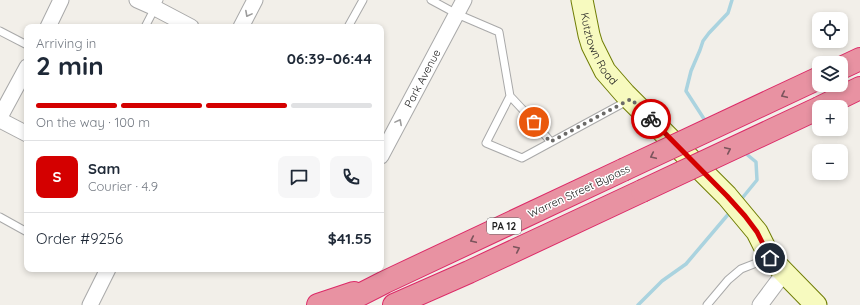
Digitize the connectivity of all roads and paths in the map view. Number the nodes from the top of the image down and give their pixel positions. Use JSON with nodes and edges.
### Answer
{"nodes":[{"id":1,"x":61,"y":0,"type":"edge"},
{"id":2,"x":137,"y":0,"type":"edge"},
{"id":3,"x":255,"y":0,"type":"edge"},
{"id":4,"x":363,"y":0,"type":"edge"},
{"id":5,"x":430,"y":0,"type":"edge"},
{"id":6,"x":464,"y":0,"type":"edge"},
{"id":7,"x":582,"y":0,"type":"edge"},
{"id":8,"x":157,"y":4,"type":"edge"},
{"id":9,"x":457,"y":14,"type":"junction"},
{"id":10,"x":49,"y":24,"type":"edge"},
{"id":11,"x":146,"y":24,"type":"edge"},
{"id":12,"x":187,"y":24,"type":"edge"},
{"id":13,"x":243,"y":24,"type":"edge"},
{"id":14,"x":350,"y":24,"type":"edge"},
{"id":15,"x":0,"y":31,"type":"edge"},
{"id":16,"x":24,"y":43,"type":"edge"},
{"id":17,"x":860,"y":59,"type":"edge"},
{"id":18,"x":848,"y":65,"type":"edge"},
{"id":19,"x":24,"y":72,"type":"edge"},
{"id":20,"x":812,"y":81,"type":"edge"},
{"id":21,"x":860,"y":88,"type":"edge"},
{"id":22,"x":510,"y":96,"type":"junction"},
{"id":23,"x":631,"y":99,"type":"junction"},
{"id":24,"x":835,"y":100,"type":"edge"},
{"id":25,"x":812,"y":111,"type":"edge"},
{"id":26,"x":0,"y":116,"type":"edge"},
{"id":27,"x":0,"y":120,"type":"edge"},
{"id":28,"x":24,"y":132,"type":"edge"},
{"id":29,"x":550,"y":142,"type":"junction"},
{"id":30,"x":384,"y":150,"type":"edge"},
{"id":31,"x":0,"y":217,"type":"edge"},
{"id":32,"x":24,"y":230,"type":"edge"},
{"id":33,"x":770,"y":258,"type":"junction"},
{"id":34,"x":105,"y":272,"type":"edge"},
{"id":35,"x":469,"y":272,"type":"junction"},
{"id":36,"x":784,"y":273,"type":"junction"},
{"id":37,"x":385,"y":282,"type":"junction"},
{"id":38,"x":90,"y":305,"type":"edge"},
{"id":39,"x":318,"y":305,"type":"edge"},
{"id":40,"x":340,"y":305,"type":"edge"},
{"id":41,"x":394,"y":305,"type":"edge"},
{"id":42,"x":414,"y":305,"type":"edge"},
{"id":43,"x":707,"y":305,"type":"edge"},
{"id":44,"x":760,"y":305,"type":"edge"},
{"id":45,"x":816,"y":305,"type":"edge"}],
"edges":[{"from":1,"to":10,"type":"street"},
{"from":2,"to":8,"type":"street"},
{"from":3,"to":13,"type":"street","one_way":true},
{"from":4,"to":14,"type":"lane"},
{"from":5,"to":9,"type":"lane"},
{"from":6,"to":9,"type":"street","name":"Park Avenue"},
{"from":7,"to":23,"type":"main road","name":"Kutztown Road"},
{"from":8,"to":11,"type":"lane"},
{"from":8,"to":12,"type":"street"},
{"from":9,"to":22,"type":"lane"},
{"from":30,"to":9,"type":"street","name":"Park Avenue","one_way":true},
{"from":15,"to":16,"type":"lane"},
{"from":17,"to":18,"type":"highway"},
{"from":19,"to":26,"type":"street"},
{"from":20,"to":37,"type":"highway","name":"Warren Street Bypass","number":"PA 12","one_way":true,"bridge":true},
{"from":21,"to":24,"type":"highway","number":"PA 12"},
{"from":22,"to":29,"type":"lane"},
{"from":22,"to":29,"type":"lane"},
{"from":23,"to":29,"type":"lane"},
{"from":23,"to":33,"type":"main road","name":"Kutztown Road"},
{"from":35,"to":25,"type":"highway","number":"PA 12","one_way":true,"bridge":true},
{"from":27,"to":28,"type":"street"},
{"from":31,"to":32,"type":"lane"},
{"from":33,"to":36,"type":"main road","name":"Kutztown Road"},
{"from":33,"to":43,"type":"lane"},
{"from":34,"to":38,"type":"street"},
{"from":35,"to":41,"type":"highway","number":"PA 12"},
{"from":35,"to":42,"type":"highway"},
{"from":36,"to":44,"type":"street"},
{"from":36,"to":45,"type":"main road","name":"Kutztown Road"},
{"from":37,"to":39,"type":"highway"},
{"from":37,"to":40,"type":"highway","name":"Warren Street Bypass","number":"PA 12"}]}
